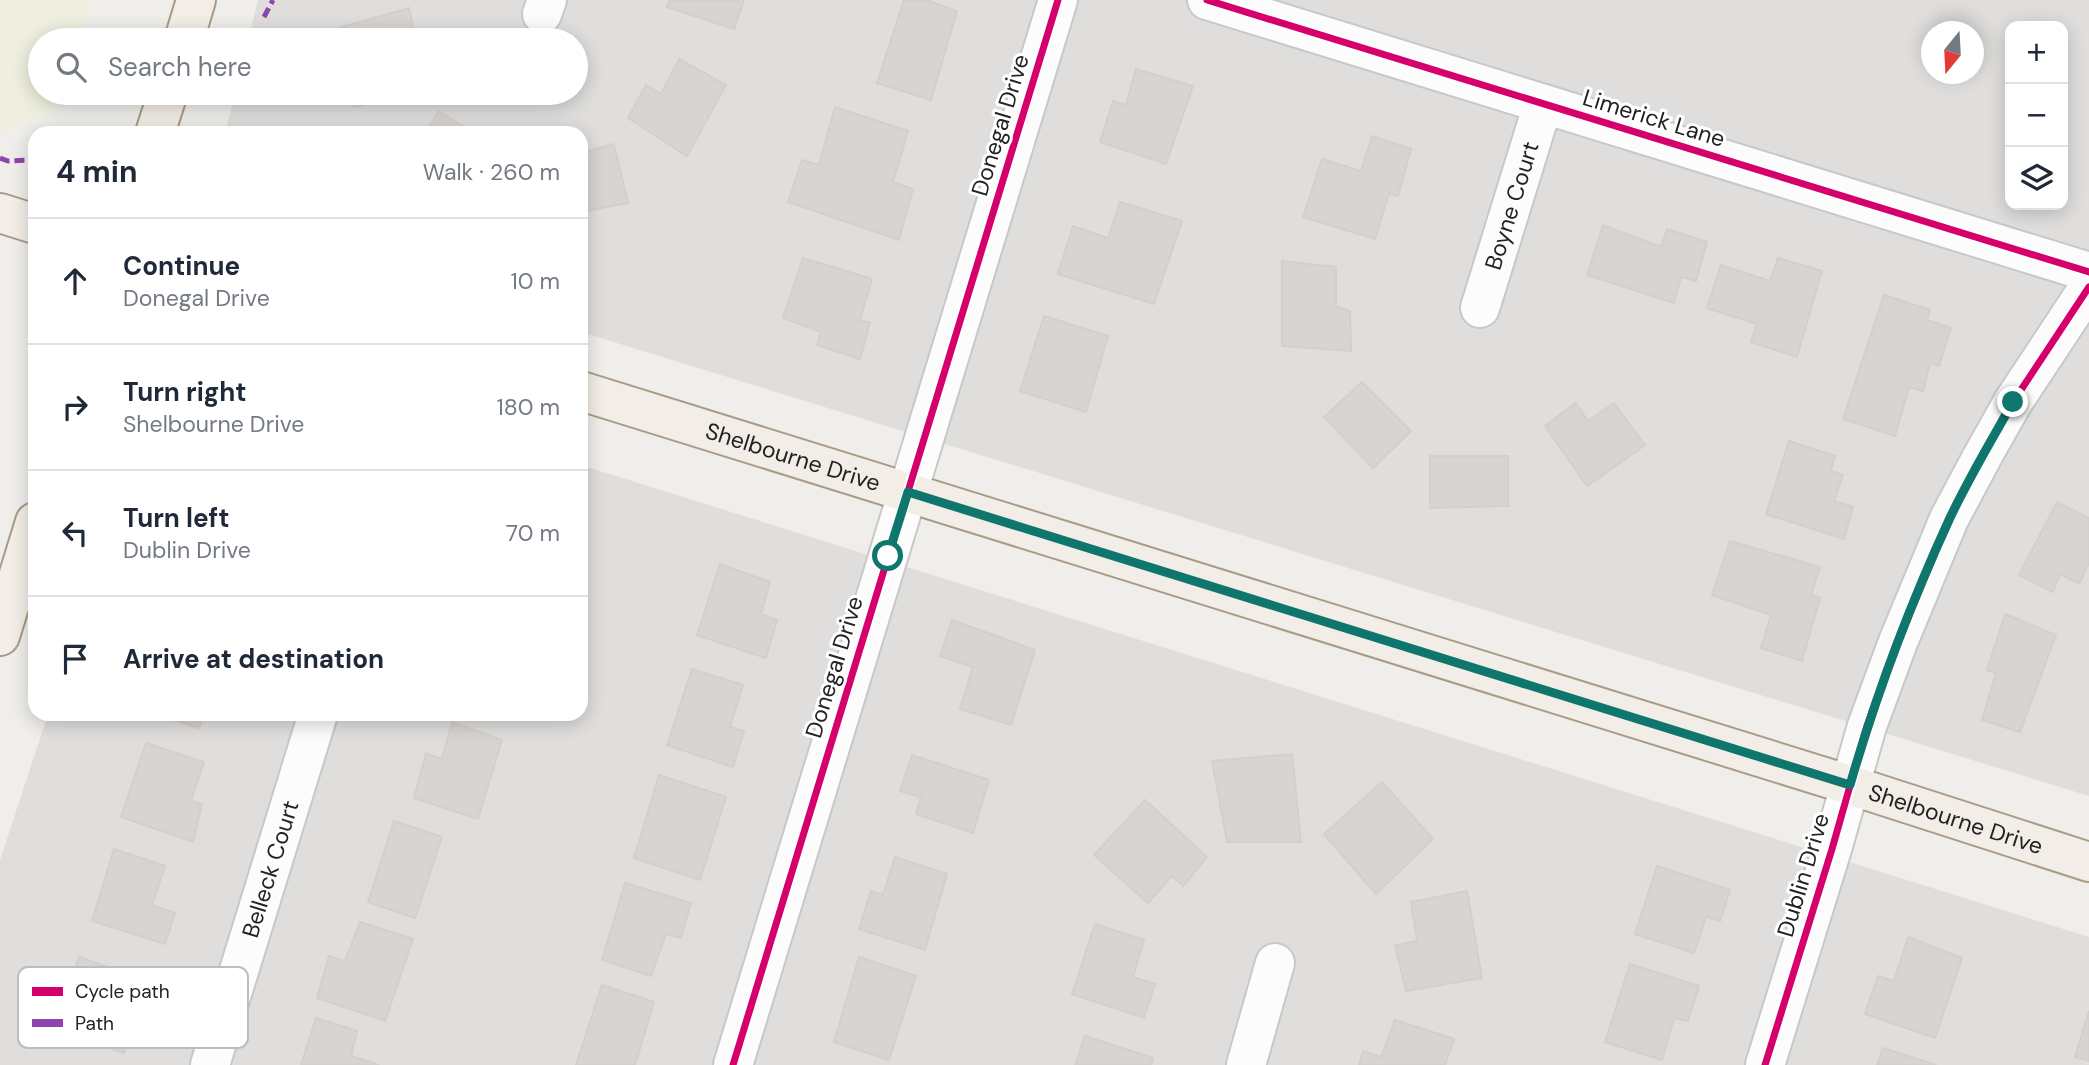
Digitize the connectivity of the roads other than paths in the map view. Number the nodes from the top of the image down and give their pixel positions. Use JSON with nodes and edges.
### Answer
{"nodes":[{"id":1,"x":196,"y":0,"type":"edge"},
{"id":2,"x":1058,"y":0,"type":"edge"},
{"id":3,"x":1207,"y":0,"type":"edge"},
{"id":4,"x":188,"y":28,"type":"edge"},
{"id":5,"x":1543,"y":104,"type":"junction"},
{"id":6,"x":164,"y":105,"type":"edge"},
{"id":7,"x":157,"y":126,"type":"edge"},
{"id":8,"x":0,"y":213,"type":"edge"},
{"id":9,"x":28,"y":222,"type":"edge"},
{"id":10,"x":2089,"y":272,"type":"edge"},
{"id":11,"x":2089,"y":287,"type":"edge"},
{"id":12,"x":1480,"y":308,"type":"dead end"},
{"id":13,"x":588,"y":393,"type":"edge"},
{"id":14,"x":908,"y":492,"type":"junction"},
{"id":15,"x":28,"y":545,"type":"edge"},
{"id":16,"x":0,"y":636,"type":"edge"},
{"id":17,"x":316,"y":721,"type":"edge"},
{"id":18,"x":1850,"y":785,"type":"junction"},
{"id":19,"x":2089,"y":862,"type":"edge"},
{"id":20,"x":1275,"y":963,"type":"dead end"},
{"id":21,"x":240,"y":967,"type":"edge"},
{"id":22,"x":215,"y":1048,"type":"edge"},
{"id":23,"x":210,"y":1065,"type":"edge"},
{"id":24,"x":733,"y":1065,"type":"edge"},
{"id":25,"x":1246,"y":1065,"type":"edge"},
{"id":26,"x":1765,"y":1065,"type":"edge"}],
"edges":[{"from":1,"to":4,"type":"main road"},
{"from":2,"to":14,"type":"street","name":"Donegal Drive"},
{"from":3,"to":5,"type":"street","name":"Limerick Lane"},
{"from":5,"to":10,"type":"street","name":"Limerick Lane"},
{"from":5,"to":12,"type":"street","name":"Boyne Court"},
{"from":6,"to":7,"type":"main road"},
{"from":8,"to":9,"type":"main road"},
{"from":11,"to":18,"type":"street","name":"Dublin Drive"},
{"from":13,"to":14,"type":"main road","name":"Shelbourne Drive"},
{"from":14,"to":18,"type":"main road","name":"Shelbourne Drive"},
{"from":14,"to":24,"type":"street","name":"Donegal Drive"},
{"from":15,"to":16,"type":"main road"},
{"from":17,"to":21,"type":"street","name":"Belleck Court"},
{"from":18,"to":19,"type":"main road","name":"Shelbourne Drive"},
{"from":18,"to":26,"type":"street","name":"Dublin Drive"},
{"from":20,"to":25,"type":"street"},
{"from":22,"to":23,"type":"street","name":"Belleck Court"}]}
